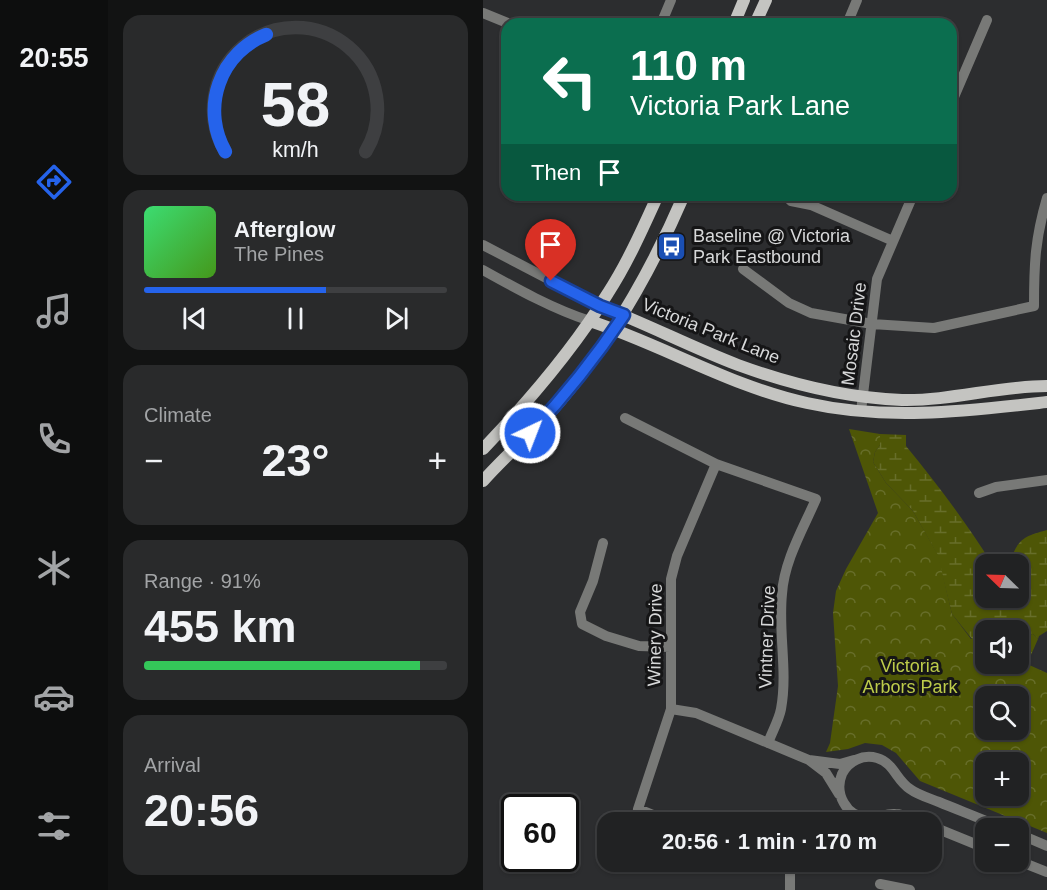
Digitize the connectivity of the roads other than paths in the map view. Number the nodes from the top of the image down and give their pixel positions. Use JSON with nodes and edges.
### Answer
{"nodes":[{"id":1,"x":671,"y":0,"type":"edge"},
{"id":2,"x":744,"y":0,"type":"edge"},
{"id":3,"x":766,"y":0,"type":"edge"},
{"id":4,"x":857,"y":0,"type":"edge"},
{"id":5,"x":483,"y":13,"type":"edge"},
{"id":6,"x":664,"y":18,"type":"edge"},
{"id":7,"x":736,"y":18,"type":"edge"},
{"id":8,"x":758,"y":18,"type":"edge"},
{"id":9,"x":850,"y":18,"type":"edge"},
{"id":10,"x":501,"y":20,"type":"edge"},
{"id":11,"x":987,"y":20,"type":"dead end"},
{"id":12,"x":957,"y":90,"type":"edge"},
{"id":13,"x":1047,"y":198,"type":"edge"},
{"id":14,"x":655,"y":201,"type":"edge"},
{"id":15,"x":681,"y":201,"type":"edge"},
{"id":16,"x":791,"y":201,"type":"edge"},
{"id":17,"x":910,"y":201,"type":"edge"},
{"id":18,"x":893,"y":241,"type":"junction"},
{"id":19,"x":483,"y":245,"type":"edge"},
{"id":20,"x":743,"y":269,"type":"dead end"},
{"id":21,"x":483,"y":270,"type":"edge"},
{"id":22,"x":600,"y":306,"type":"junction"},
{"id":23,"x":624,"y":315,"type":"junction"},
{"id":24,"x":590,"y":321,"type":"junction"},
{"id":25,"x":872,"y":324,"type":"junction"},
{"id":26,"x":615,"y":329,"type":"junction"},
{"id":27,"x":1047,"y":386,"type":"edge"},
{"id":28,"x":863,"y":396,"type":"junction"},
{"id":29,"x":1047,"y":402,"type":"edge"},
{"id":30,"x":861,"y":411,"type":"junction"},
{"id":31,"x":625,"y":418,"type":"dead end"},
{"id":32,"x":483,"y":449,"type":"edge"},
{"id":33,"x":716,"y":464,"type":"junction"},
{"id":34,"x":1047,"y":480,"type":"edge"},
{"id":35,"x":483,"y":481,"type":"edge"},
{"id":36,"x":979,"y":493,"type":"dead end"},
{"id":37,"x":603,"y":543,"type":"dead end"},
{"id":38,"x":671,"y":647,"type":"junction"},
{"id":39,"x":671,"y":709,"type":"junction"},
{"id":40,"x":768,"y":743,"type":"junction"},
{"id":41,"x":809,"y":760,"type":"junction"},
{"id":42,"x":854,"y":760,"type":"junction"},
{"id":43,"x":840,"y":795,"type":"junction"},
{"id":44,"x":645,"y":812,"type":"edge"},
{"id":45,"x":853,"y":812,"type":"edge"},
{"id":46,"x":978,"y":818,"type":"edge"},
{"id":47,"x":942,"y":830,"type":"edge"},
{"id":48,"x":1029,"y":838,"type":"edge"},
{"id":49,"x":975,"y":844,"type":"edge"},
{"id":50,"x":1047,"y":846,"type":"edge"},
{"id":51,"x":1029,"y":865,"type":"edge"},
{"id":52,"x":790,"y":872,"type":"edge"},
{"id":53,"x":1047,"y":872,"type":"edge"},
{"id":54,"x":880,"y":884,"type":"dead end"},
{"id":55,"x":790,"y":890,"type":"edge"},
{"id":56,"x":909,"y":890,"type":"edge"}],
"edges":[{"from":1,"to":6,"type":"street"},
{"from":2,"to":7,"type":"main road"},
{"from":3,"to":8,"type":"main road"},
{"from":4,"to":9,"type":"street"},
{"from":5,"to":10,"type":"street"},
{"from":11,"to":12,"type":"street"},
{"from":13,"to":25,"type":"street"},
{"from":14,"to":22,"type":"main road"},
{"from":15,"to":23,"type":"main road"},
{"from":16,"to":18,"type":"street"},
{"from":17,"to":18,"type":"street","name":"Mosaic Drive"},
{"from":18,"to":25,"type":"street","name":"Mosaic Drive"},
{"from":19,"to":22,"type":"street","name":"Victoria Park Lane"},
{"from":20,"to":25,"type":"street"},
{"from":21,"to":24,"type":"street","name":"Victoria Park Lane"},
{"from":22,"to":23,"type":"main road","name":"Victoria Park Lane"},
{"from":22,"to":24,"type":"main road"},
{"from":23,"to":26,"type":"main road"},
{"from":23,"to":28,"type":"main road","name":"Victoria Park Lane"},
{"from":24,"to":26,"type":"main road","name":"Victoria Park Lane"},
{"from":24,"to":32,"type":"main road"},
{"from":25,"to":28,"type":"street","name":"Mosaic Drive"},
{"from":26,"to":30,"type":"main road","name":"Victoria Park Lane"},
{"from":26,"to":35,"type":"main road"},
{"from":27,"to":28,"type":"main road","name":"Victoria Park Lane"},
{"from":28,"to":30,"type":"street","name":"Mosaic Drive"},
{"from":29,"to":30,"type":"main road","name":"Victoria Park Lane"},
{"from":31,"to":33,"type":"street"},
{"from":33,"to":38,"type":"street","name":"Winery Drive"},
{"from":33,"to":40,"type":"street","name":"Vintner Drive"},
{"from":34,"to":36,"type":"street"},
{"from":37,"to":38,"type":"street"},
{"from":38,"to":39,"type":"street","name":"Winery Drive"},
{"from":39,"to":40,"type":"street"},
{"from":39,"to":44,"type":"street","name":"Winery Drive"},
{"from":40,"to":41,"type":"street"},
{"from":41,"to":42,"type":"street"},
{"from":41,"to":43,"type":"street"},
{"from":42,"to":43,"type":"street"},
{"from":42,"to":46,"type":"street"},
{"from":43,"to":45,"type":"street"},
{"from":47,"to":49,"type":"street"},
{"from":48,"to":50,"type":"street"},
{"from":51,"to":53,"type":"street"},
{"from":52,"to":55,"type":"street"},
{"from":54,"to":56,"type":"street"}]}
